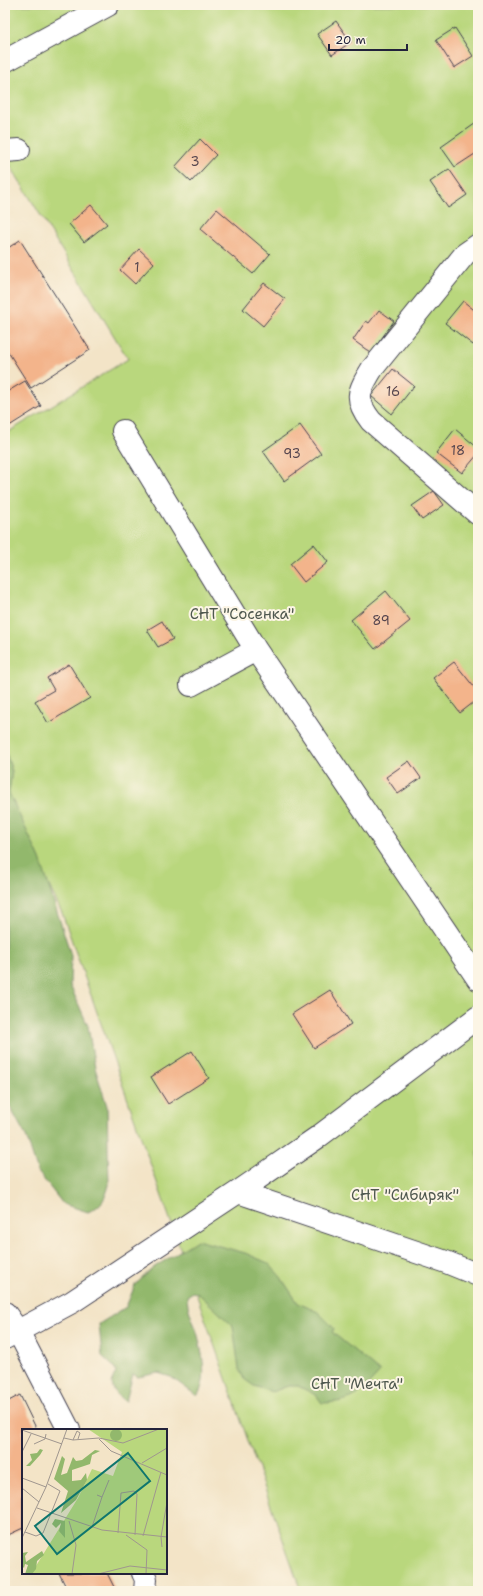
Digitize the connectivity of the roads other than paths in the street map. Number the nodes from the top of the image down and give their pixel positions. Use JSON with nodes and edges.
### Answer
{"nodes":[{"id":1,"x":108,"y":5,"type":"edge"},
{"id":2,"x":5,"y":61,"type":"edge"},
{"id":3,"x":478,"y":245,"type":"edge"},
{"id":4,"x":123,"y":430,"type":"dead end"},
{"id":5,"x":478,"y":514,"type":"edge"},
{"id":6,"x":256,"y":650,"type":"junction"},
{"id":7,"x":190,"y":685,"type":"dead end"},
{"id":8,"x":478,"y":979,"type":"edge"},
{"id":9,"x":478,"y":1017,"type":"edge"},
{"id":10,"x":238,"y":1192,"type":"junction"},
{"id":11,"x":478,"y":1275,"type":"edge"},
{"id":12,"x":5,"y":1313,"type":"edge"},
{"id":13,"x":12,"y":1334,"type":"edge"},
{"id":14,"x":69,"y":1429,"type":"edge"},
{"id":15,"x":144,"y":1574,"type":"edge"},
{"id":16,"x":145,"y":1591,"type":"edge"}],
"edges":[{"from":1,"to":2,"type":"street"},
{"from":3,"to":5,"type":"street"},
{"from":4,"to":6,"type":"street"},
{"from":6,"to":7,"type":"street"},
{"from":6,"to":8,"type":"street"},
{"from":9,"to":10,"type":"street"},
{"from":10,"to":11,"type":"street"},
{"from":10,"to":13,"type":"street"},
{"from":12,"to":13,"type":"street"},
{"from":13,"to":14,"type":"street"},
{"from":15,"to":16,"type":"street"}]}
